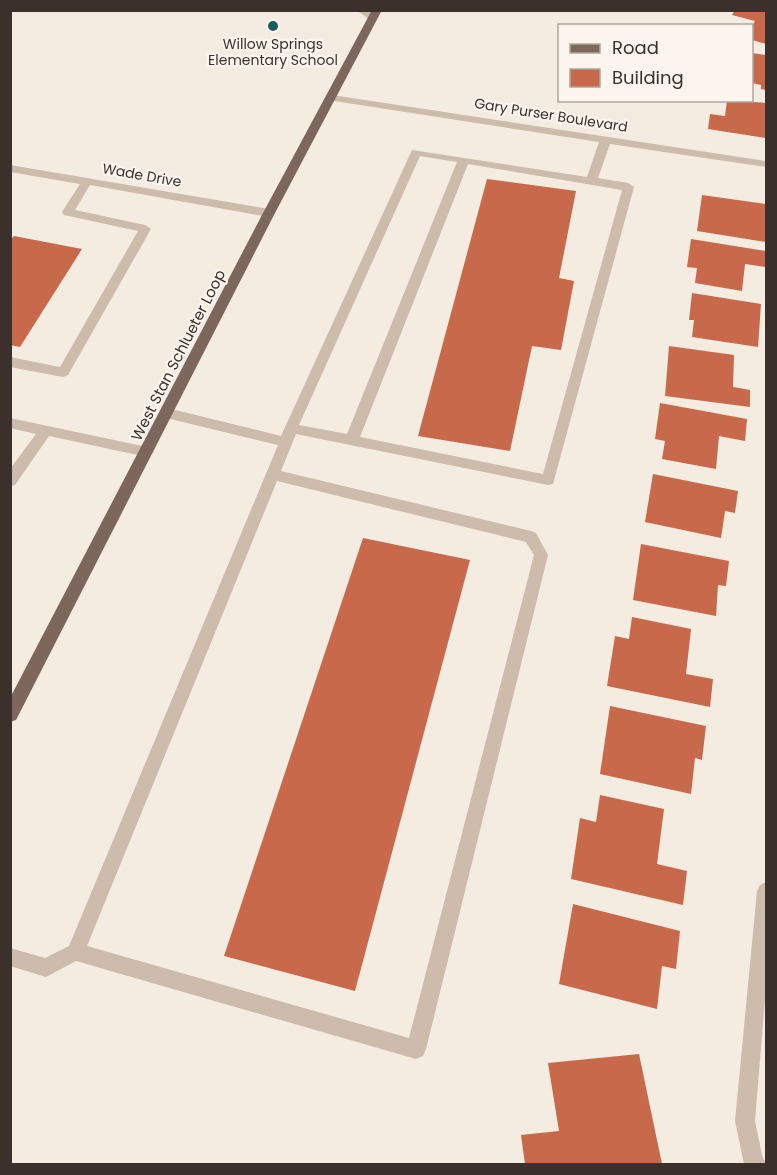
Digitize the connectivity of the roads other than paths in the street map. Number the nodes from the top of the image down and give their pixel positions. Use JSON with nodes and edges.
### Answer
{"nodes":[{"id":1,"x":361,"y":10,"type":"edge"},
{"id":2,"x":375,"y":14,"type":"edge"},
{"id":3,"x":332,"y":98,"type":"junction"},
{"id":4,"x":606,"y":139,"type":"junction"},
{"id":5,"x":464,"y":160,"type":"junction"},
{"id":6,"x":766,"y":164,"type":"edge"},
{"id":7,"x":10,"y":168,"type":"edge"},
{"id":8,"x":592,"y":180,"type":"junction"},
{"id":9,"x":87,"y":181,"type":"junction"},
{"id":10,"x":269,"y":213,"type":"junction"},
{"id":11,"x":10,"y":362,"type":"edge"},
{"id":12,"x":167,"y":413,"type":"junction"},
{"id":13,"x":10,"y":423,"type":"edge"},
{"id":14,"x":45,"y":430,"type":"junction"},
{"id":15,"x":288,"y":435,"type":"junction"},
{"id":16,"x":351,"y":441,"type":"junction"},
{"id":17,"x":147,"y":452,"type":"junction"},
{"id":18,"x":274,"y":475,"type":"junction"},
{"id":19,"x":10,"y":480,"type":"edge"},
{"id":20,"x":10,"y":715,"type":"edge"},
{"id":21,"x":766,"y":891,"type":"edge"},
{"id":22,"x":75,"y":952,"type":"junction"},
{"id":23,"x":10,"y":957,"type":"edge"},
{"id":24,"x":755,"y":1163,"type":"edge"}],
"edges":[{"from":1,"to":2,"type":"street"},
{"from":2,"to":3,"type":"main road","name":"West Stan Schlueter Loop"},
{"from":3,"to":4,"type":"street","name":"Gary Purser Boulevard"},
{"from":3,"to":10,"type":"main road","name":"West Stan Schlueter Loop"},
{"from":4,"to":6,"type":"street","name":"Gary Purser Boulevard"},
{"from":4,"to":8,"type":"street"},
{"from":5,"to":8,"type":"street"},
{"from":5,"to":15,"type":"street"},
{"from":5,"to":16,"type":"street"},
{"from":7,"to":9,"type":"street","name":"Wade Drive"},
{"from":8,"to":16,"type":"street"},
{"from":9,"to":10,"type":"street","name":"Wade Drive"},
{"from":9,"to":11,"type":"street"},
{"from":10,"to":12,"type":"main road","name":"West Stan Schlueter Loop"},
{"from":12,"to":15,"type":"street"},
{"from":12,"to":17,"type":"main road","name":"West Stan Schlueter Loop"},
{"from":13,"to":14,"type":"street"},
{"from":14,"to":17,"type":"street"},
{"from":14,"to":19,"type":"street"},
{"from":15,"to":16,"type":"street"},
{"from":15,"to":18,"type":"street"},
{"from":17,"to":20,"type":"main road","name":"West Stan Schlueter Loop"},
{"from":18,"to":22,"type":"street"},
{"from":18,"to":22,"type":"street"},
{"from":21,"to":24,"type":"street"},
{"from":22,"to":23,"type":"street"}]}
